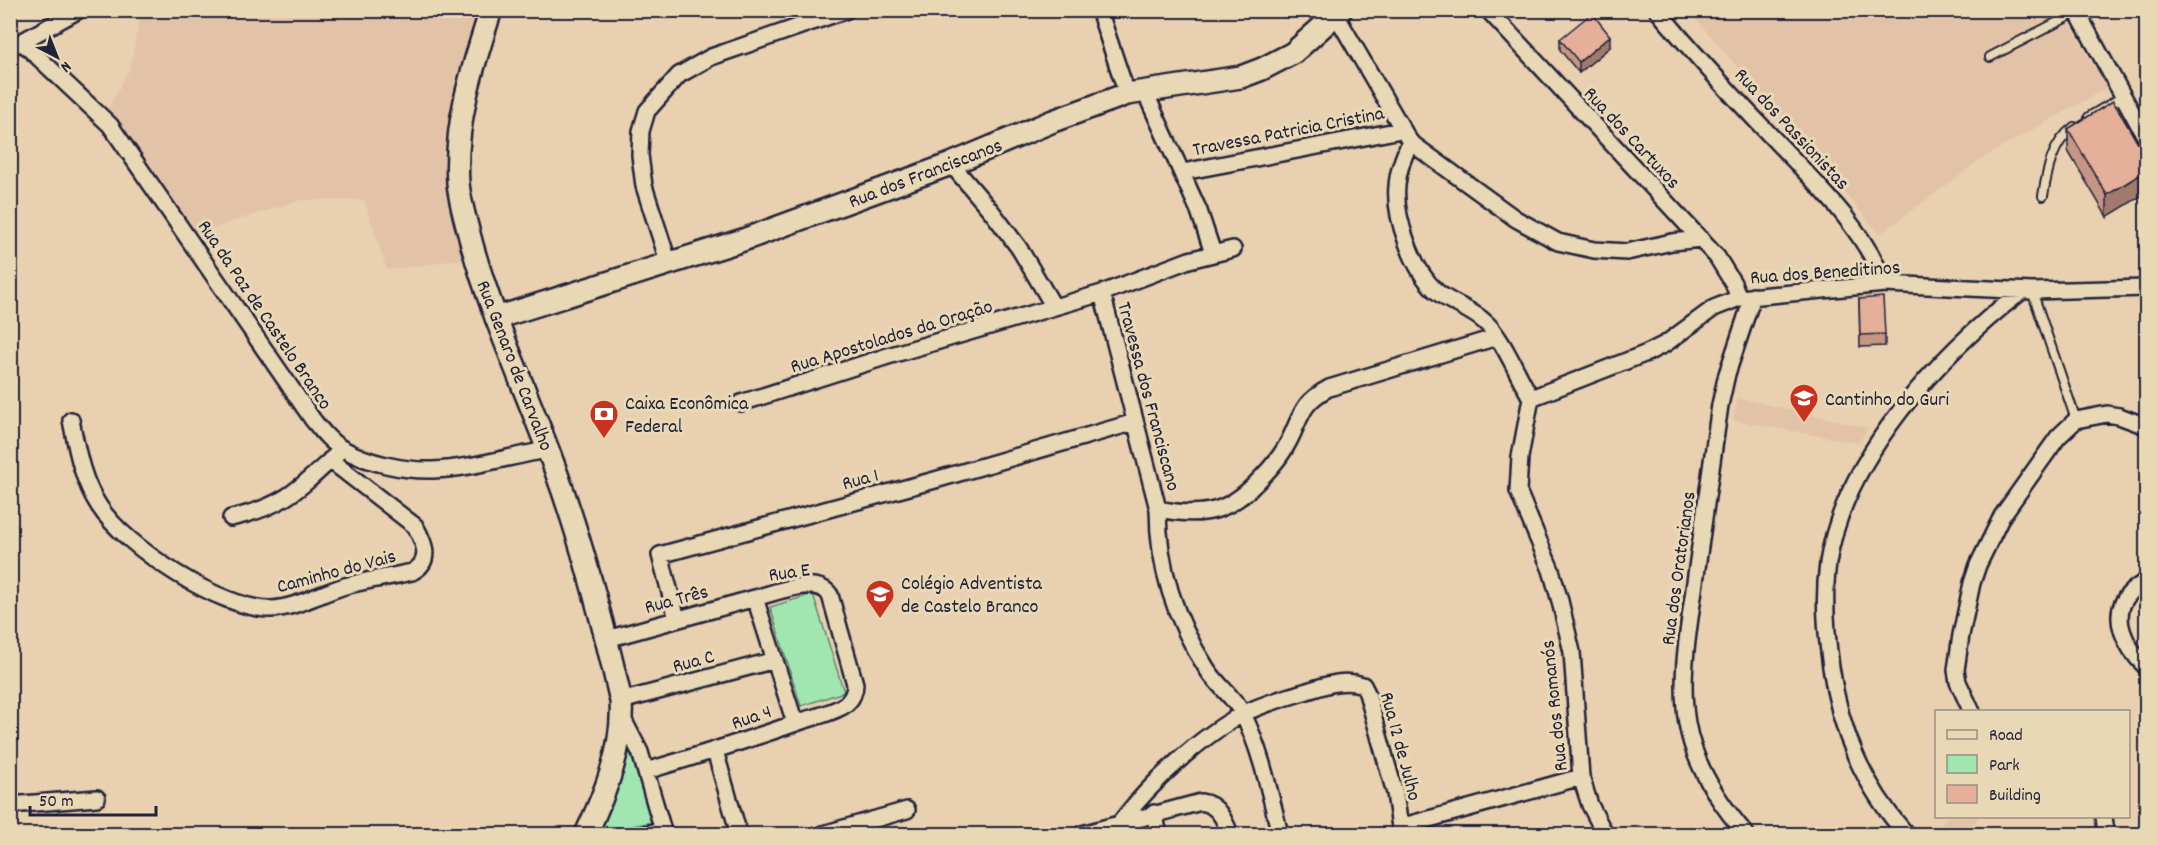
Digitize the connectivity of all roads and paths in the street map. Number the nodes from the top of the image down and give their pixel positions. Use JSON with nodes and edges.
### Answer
{"nodes":[{"id":1,"x":79,"y":10,"type":"edge"},
{"id":2,"x":491,"y":10,"type":"edge"},
{"id":3,"x":847,"y":10,"type":"edge"},
{"id":4,"x":1099,"y":10,"type":"edge"},
{"id":5,"x":1488,"y":10,"type":"edge"},
{"id":6,"x":1657,"y":10,"type":"edge"},
{"id":7,"x":2077,"y":11,"type":"edge"},
{"id":8,"x":1339,"y":13,"type":"edge"},
{"id":9,"x":16,"y":45,"type":"edge"},
{"id":10,"x":1990,"y":57,"type":"dead end"},
{"id":11,"x":1136,"y":93,"type":"junction"},
{"id":12,"x":2124,"y":96,"type":"junction"},
{"id":13,"x":1406,"y":136,"type":"junction"},
{"id":14,"x":2146,"y":138,"type":"edge"},
{"id":15,"x":951,"y":164,"type":"junction"},
{"id":16,"x":1183,"y":172,"type":"junction"},
{"id":17,"x":2043,"y":196,"type":"dead end"},
{"id":18,"x":1701,"y":239,"type":"junction"},
{"id":19,"x":1233,"y":249,"type":"dead end"},
{"id":20,"x":1213,"y":253,"type":"junction"},
{"id":21,"x":669,"y":264,"type":"junction"},
{"id":22,"x":1885,"y":284,"type":"junction"},
{"id":23,"x":2146,"y":288,"type":"edge"},
{"id":24,"x":2027,"y":291,"type":"junction"},
{"id":25,"x":1102,"y":293,"type":"junction"},
{"id":26,"x":1746,"y":297,"type":"junction"},
{"id":27,"x":1054,"y":307,"type":"junction"},
{"id":28,"x":496,"y":318,"type":"junction"},
{"id":29,"x":1497,"y":338,"type":"junction"},
{"id":30,"x":1531,"y":398,"type":"junction"},
{"id":31,"x":741,"y":404,"type":"dead end"},
{"id":32,"x":71,"y":420,"type":"dead end"},
{"id":33,"x":2076,"y":420,"type":"junction"},
{"id":34,"x":1135,"y":422,"type":"junction"},
{"id":35,"x":2146,"y":426,"type":"edge"},
{"id":36,"x":342,"y":449,"type":"junction"},
{"id":37,"x":547,"y":450,"type":"junction"},
{"id":38,"x":330,"y":460,"type":"junction"},
{"id":39,"x":1158,"y":509,"type":"junction"},
{"id":40,"x":231,"y":518,"type":"dead end"},
{"id":41,"x":2146,"y":582,"type":"edge"},
{"id":42,"x":755,"y":598,"type":"junction"},
{"id":43,"x":677,"y":619,"type":"junction"},
{"id":44,"x":607,"y":639,"type":"junction"},
{"id":45,"x":775,"y":660,"type":"junction"},
{"id":46,"x":2146,"y":667,"type":"edge"},
{"id":47,"x":855,"y":684,"type":"joint"},
{"id":48,"x":622,"y":709,"type":"junction"},
{"id":49,"x":1972,"y":710,"type":"edge"},
{"id":50,"x":1244,"y":714,"type":"junction"},
{"id":51,"x":795,"y":723,"type":"junction"},
{"id":52,"x":715,"y":751,"type":"junction"},
{"id":53,"x":646,"y":771,"type":"junction"},
{"id":54,"x":1581,"y":777,"type":"junction"},
{"id":55,"x":97,"y":798,"type":"dead end"},
{"id":56,"x":10,"y":805,"type":"edge"},
{"id":57,"x":907,"y":810,"type":"dead end"},
{"id":58,"x":1154,"y":813,"type":"junction"},
{"id":59,"x":2104,"y":818,"type":"edge"},
{"id":60,"x":1119,"y":824,"type":"junction"},
{"id":61,"x":1401,"y":831,"type":"edge"},
{"id":62,"x":664,"y":832,"type":"edge"},
{"id":63,"x":586,"y":834,"type":"edge"},
{"id":64,"x":645,"y":834,"type":"edge"},
{"id":65,"x":739,"y":834,"type":"edge"},
{"id":66,"x":823,"y":834,"type":"edge"},
{"id":67,"x":1082,"y":834,"type":"edge"},
{"id":68,"x":1159,"y":834,"type":"edge"},
{"id":69,"x":1230,"y":834,"type":"edge"},
{"id":70,"x":1280,"y":834,"type":"edge"},
{"id":71,"x":1605,"y":834,"type":"edge"},
{"id":72,"x":1746,"y":834,"type":"edge"},
{"id":73,"x":1906,"y":834,"type":"edge"},
{"id":74,"x":2106,"y":834,"type":"edge"}],
"edges":[{"from":1,"to":9,"type":"street"},
{"from":2,"to":28,"type":"street","name":"Rua Genaro de Carvalho"},
{"from":3,"to":21,"type":"street"},
{"from":4,"to":11,"type":"street"},
{"from":5,"to":18,"type":"street","name":"Rua dos Cartuxos"},
{"from":6,"to":22,"type":"street","name":"Rua dos Passionistas"},
{"from":7,"to":10,"type":"lane"},
{"from":7,"to":12,"type":"street"},
{"from":8,"to":11,"type":"street","name":"Rua dos Franciscanos"},
{"from":8,"to":13,"type":"street"},
{"from":9,"to":36,"type":"street","name":"Rua da Paz de Castelo Branco"},
{"from":11,"to":15,"type":"street","name":"Rua dos Franciscanos"},
{"from":11,"to":16,"type":"street"},
{"from":12,"to":14,"type":"street"},
{"from":12,"to":17,"type":"lane"},
{"from":13,"to":16,"type":"street","name":"Travessa Patricia Cristina"},
{"from":13,"to":18,"type":"street"},
{"from":13,"to":29,"type":"street"},
{"from":15,"to":21,"type":"street","name":"Rua dos Franciscanos"},
{"from":15,"to":27,"type":"street"},
{"from":16,"to":20,"type":"street"},
{"from":18,"to":26,"type":"street","name":"Rua dos Cartuxos"},
{"from":19,"to":20,"type":"street","name":"Rua Apostolados da Oração"},
{"from":20,"to":25,"type":"street","name":"Rua Apostolados da Oração"},
{"from":21,"to":28,"type":"street","name":"Rua dos Franciscanos"},
{"from":22,"to":24,"type":"street","name":"Rua dos Beneditinos"},
{"from":22,"to":26,"type":"street","name":"Rua dos Beneditinos"},
{"from":23,"to":24,"type":"street","name":"Rua dos Beneditinos"},
{"from":24,"to":33,"type":"lane"},
{"from":24,"to":73,"type":"street"},
{"from":25,"to":27,"type":"street","name":"Rua Apostolados da Oração"},
{"from":25,"to":34,"type":"street","name":"Travessa dos Franciscano"},
{"from":26,"to":30,"type":"street","name":"Rua dos Beneditinos"},
{"from":26,"to":72,"type":"street","name":"Rua dos Oratorianos"},
{"from":27,"to":31,"type":"street","name":"Rua Apostolados da Oração"},
{"from":28,"to":37,"type":"street","name":"Rua Genaro de Carvalho"},
{"from":29,"to":30,"type":"street"},
{"from":29,"to":39,"type":"street"},
{"from":30,"to":54,"type":"street","name":"Rua dos Romanós"},
{"from":32,"to":38,"type":"street","name":"Caminho do Vais"},
{"from":33,"to":35,"type":"street"},
{"from":33,"to":49,"type":"street"},
{"from":34,"to":39,"type":"street","name":"Travessa dos Franciscano"},
{"from":34,"to":43,"type":"street","name":"Rua 1"},
{"from":36,"to":37,"type":"street","name":"Rua da Paz de Castelo Branco"},
{"from":36,"to":38,"type":"street"},
{"from":37,"to":44,"type":"street","name":"Rua Genaro de Carvalho"},
{"from":38,"to":40,"type":"street"},
{"from":39,"to":50,"type":"street","name":"Travessa dos Franciscano"},
{"from":41,"to":46,"type":"street"},
{"from":42,"to":43,"type":"street","name":"Rua Três"},
{"from":42,"to":45,"type":"street","name":"Rua E"},
{"from":42,"to":47,"type":"street","name":"Rua E"},
{"from":43,"to":44,"type":"street","name":"Rua Três"},
{"from":44,"to":48,"type":"street","name":"Rua Genaro de Carvalho"},
{"from":45,"to":48,"type":"street","name":"Rua C"},
{"from":45,"to":51,"type":"street","name":"Rua E"},
{"from":47,"to":51,"type":"street","name":"Rua 4"},
{"from":48,"to":53,"type":"street"},
{"from":48,"to":63,"type":"street"},
{"from":50,"to":60,"type":"street"},
{"from":50,"to":61,"type":"street","name":"Rua 12 de Julho"},
{"from":50,"to":70,"type":"street"},
{"from":51,"to":52,"type":"street","name":"Rua 4"},
{"from":52,"to":53,"type":"street","name":"Rua 4"},
{"from":52,"to":65,"type":"street"},
{"from":53,"to":62,"type":"street"},
{"from":54,"to":61,"type":"street"},
{"from":54,"to":71,"type":"street","name":"Rua dos Romanós"},
{"from":55,"to":56,"type":"street"},
{"from":57,"to":66,"type":"street"},
{"from":58,"to":60,"type":"street"},
{"from":58,"to":68,"type":"street"},
{"from":58,"to":69,"type":"street"},
{"from":59,"to":74,"type":"street"},
{"from":60,"to":67,"type":"street"},
{"from":62,"to":64,"type":"street"}]}
